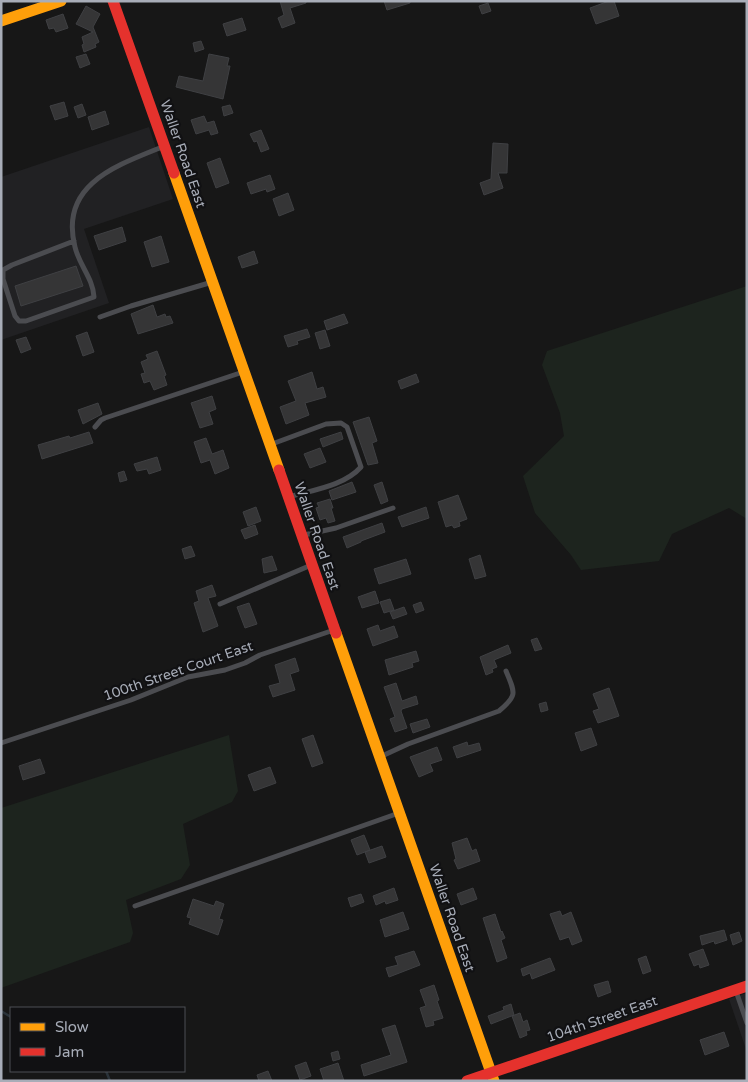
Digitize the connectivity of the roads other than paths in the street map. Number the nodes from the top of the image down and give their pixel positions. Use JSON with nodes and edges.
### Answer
{"nodes":[{"id":1,"x":62,"y":1,"type":"edge"},
{"id":2,"x":113,"y":1,"type":"edge"},
{"id":3,"x":1,"y":21,"type":"edge"},
{"id":4,"x":164,"y":146,"type":"junction"},
{"id":5,"x":74,"y":241,"type":"junction"},
{"id":6,"x":212,"y":282,"type":"junction"},
{"id":7,"x":100,"y":318,"type":"dead end"},
{"id":8,"x":244,"y":372,"type":"junction"},
{"id":9,"x":95,"y":427,"type":"dead end"},
{"id":10,"x":270,"y":445,"type":"junction"},
{"id":11,"x":288,"y":497,"type":"junction"},
{"id":12,"x":393,"y":508,"type":"dead end"},
{"id":13,"x":301,"y":535,"type":"junction"},
{"id":14,"x":312,"y":565,"type":"junction"},
{"id":15,"x":220,"y":604,"type":"dead end"},
{"id":16,"x":335,"y":630,"type":"junction"},
{"id":17,"x":506,"y":671,"type":"dead end"},
{"id":18,"x":1,"y":743,"type":"edge"},
{"id":19,"x":380,"y":757,"type":"junction"},
{"id":20,"x":399,"y":813,"type":"junction"},
{"id":21,"x":135,"y":906,"type":"dead end"},
{"id":22,"x":741,"y":988,"type":"edge"},
{"id":23,"x":747,"y":1023,"type":"edge"},
{"id":24,"x":492,"y":1077,"type":"edge"},
{"id":25,"x":467,"y":1081,"type":"edge"}],
"edges":[{"from":1,"to":3,"type":"street"},
{"from":2,"to":4,"type":"street","name":"Waller Road East"},
{"from":4,"to":5,"type":"lane"},
{"from":4,"to":6,"type":"street","name":"Waller Road East"},
{"from":5,"to":5,"type":"lane"},
{"from":6,"to":7,"type":"lane"},
{"from":6,"to":8,"type":"street","name":"Waller Road East"},
{"from":8,"to":9,"type":"lane"},
{"from":8,"to":10,"type":"street","name":"Waller Road East"},
{"from":10,"to":11,"type":"street","name":"Waller Road East"},
{"from":10,"to":11,"type":"lane"},
{"from":11,"to":13,"type":"street","name":"Waller Road East"},
{"from":12,"to":13,"type":"lane"},
{"from":13,"to":14,"type":"street","name":"Waller Road East"},
{"from":14,"to":15,"type":"lane"},
{"from":14,"to":16,"type":"street","name":"Waller Road East"},
{"from":16,"to":18,"type":"lane","name":"100th Street Court East"},
{"from":16,"to":19,"type":"street","name":"Waller Road East"},
{"from":17,"to":19,"type":"lane"},
{"from":19,"to":20,"type":"street","name":"Waller Road East"},
{"from":20,"to":21,"type":"lane"},
{"from":20,"to":24,"type":"street","name":"Waller Road East"},
{"from":22,"to":23,"type":"lane"},
{"from":22,"to":24,"type":"street","name":"104th Street East"},
{"from":24,"to":25,"type":"street","name":"104th Street East"}]}
